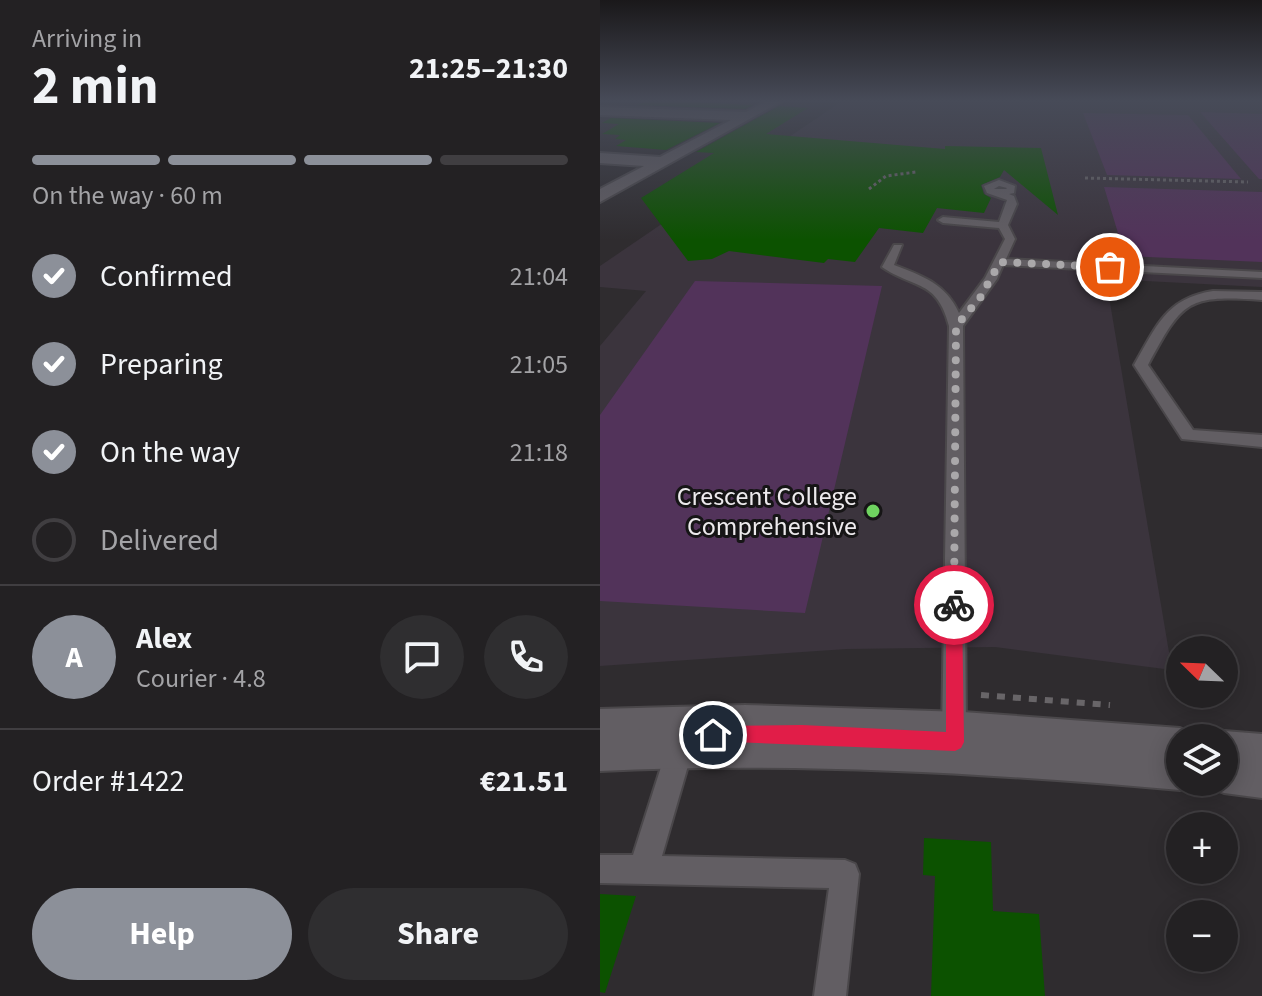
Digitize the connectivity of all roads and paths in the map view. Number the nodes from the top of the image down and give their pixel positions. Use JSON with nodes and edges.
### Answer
{"nodes":[{"id":1,"x":691,"y":147,"type":"edge"},
{"id":2,"x":600,"y":158,"type":"edge"},
{"id":3,"x":664,"y":162,"type":"junction"},
{"id":4,"x":916,"y":172,"type":"dead end"},
{"id":5,"x":1085,"y":178,"type":"dead end"},
{"id":6,"x":1248,"y":182,"type":"dead end"},
{"id":7,"x":869,"y":189,"type":"dead end"},
{"id":8,"x":1002,"y":193,"type":"dead end"},
{"id":9,"x":600,"y":196,"type":"edge"},
{"id":10,"x":943,"y":220,"type":"dead end"},
{"id":11,"x":1003,"y":225,"type":"junction"},
{"id":12,"x":898,"y":247,"type":"dead end"},
{"id":13,"x":1000,"y":262,"type":"junction"},
{"id":14,"x":1262,"y":275,"type":"edge"},
{"id":15,"x":1262,"y":296,"type":"edge"},
{"id":16,"x":956,"y":326,"type":"junction"},
{"id":17,"x":1262,"y":441,"type":"edge"},
{"id":18,"x":684,"y":735,"type":"junction"},
{"id":19,"x":600,"y":740,"type":"edge"},
{"id":20,"x":955,"y":742,"type":"junction"},
{"id":21,"x":1166,"y":758,"type":"edge"},
{"id":22,"x":1238,"y":763,"type":"edge"},
{"id":23,"x":1262,"y":766,"type":"edge"},
{"id":24,"x":600,"y":869,"type":"edge"},
{"id":25,"x":643,"y":870,"type":"junction"},
{"id":26,"x":830,"y":996,"type":"edge"}],
"edges":[{"from":1,"to":3,"type":"street"},
{"from":2,"to":3,"type":"street"},
{"from":3,"to":9,"type":"street"},
{"from":4,"to":7,"type":"path"},
{"from":5,"to":6,"type":"path"},
{"from":8,"to":11,"type":"lane"},
{"from":10,"to":11,"type":"lane"},
{"from":11,"to":13,"type":"lane"},
{"from":12,"to":16,"type":"lane"},
{"from":13,"to":14,"type":"lane"},
{"from":13,"to":16,"type":"lane"},
{"from":15,"to":17,"type":"lane"},
{"from":16,"to":20,"type":"lane"},
{"from":18,"to":19,"type":"main road"},
{"from":18,"to":20,"type":"main road"},
{"from":18,"to":25,"type":"lane"},
{"from":20,"to":21,"type":"main road"},
{"from":22,"to":23,"type":"main road"},
{"from":24,"to":25,"type":"lane"},
{"from":25,"to":26,"type":"lane"}]}
